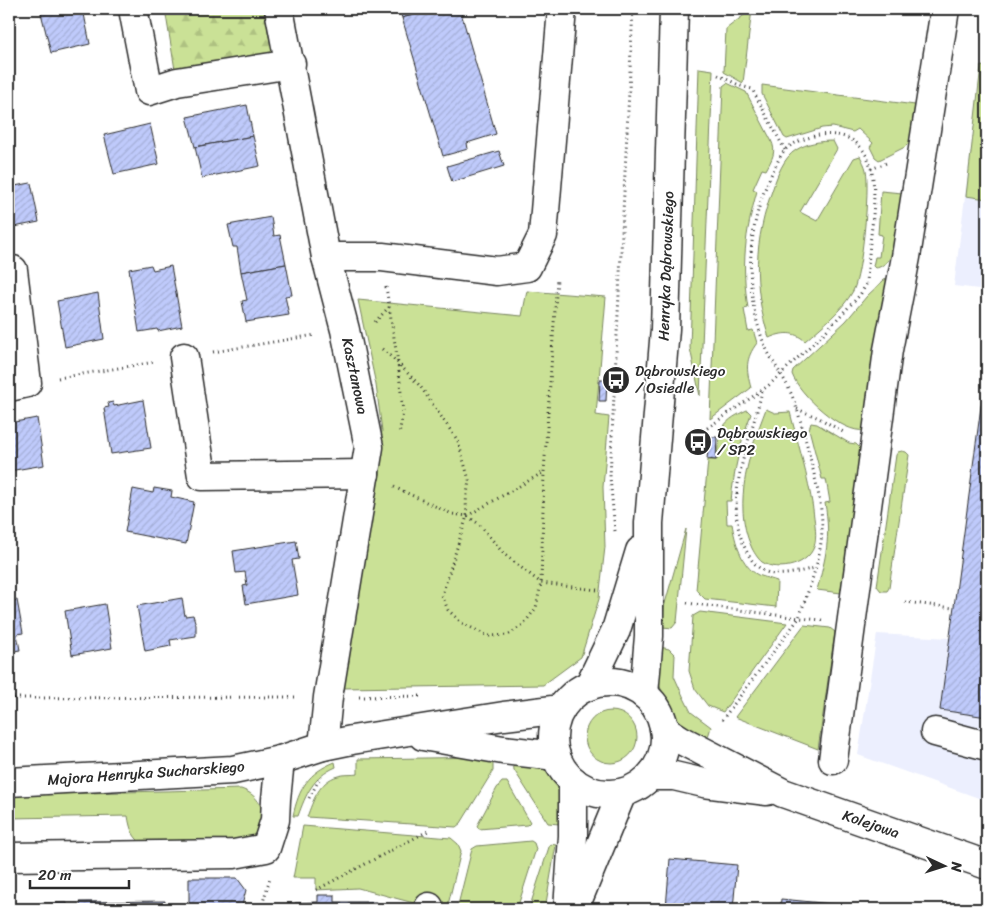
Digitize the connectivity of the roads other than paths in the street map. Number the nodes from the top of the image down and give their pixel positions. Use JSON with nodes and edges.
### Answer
{"nodes":[{"id":1,"x":133,"y":9,"type":"edge"},
{"id":2,"x":279,"y":9,"type":"edge"},
{"id":3,"x":562,"y":9,"type":"edge"},
{"id":4,"x":674,"y":9,"type":"edge"},
{"id":5,"x":945,"y":9,"type":"edge"},
{"id":6,"x":291,"y":64,"type":"junction"},
{"id":7,"x":326,"y":257,"type":"junction"},
{"id":8,"x":13,"y":270,"type":"dead end"},
{"id":9,"x":184,"y":357,"type":"dead end"},
{"id":10,"x":9,"y":387,"type":"edge"},
{"id":11,"x":365,"y":474,"type":"junction"},
{"id":12,"x":648,"y":523,"type":"junction"},
{"id":13,"x":589,"y":686,"type":"junction"},
{"id":14,"x":644,"y":694,"type":"junction"},
{"id":15,"x":561,"y":709,"type":"junction"},
{"id":16,"x":664,"y":729,"type":"junction"},
{"id":17,"x":400,"y":732,"type":"junction"},
{"id":18,"x":935,"y":732,"type":"dead end"},
{"id":19,"x":323,"y":746,"type":"junction"},
{"id":20,"x":987,"y":746,"type":"edge"},
{"id":21,"x":556,"y":756,"type":"junction"},
{"id":22,"x":280,"y":760,"type":"junction"},
{"id":23,"x":833,"y":760,"type":"dead end"},
{"id":24,"x":650,"y":776,"type":"junction"},
{"id":25,"x":573,"y":781,"type":"junction"},
{"id":26,"x":9,"y":782,"type":"edge"},
{"id":27,"x":622,"y":793,"type":"junction"},
{"id":28,"x":783,"y":793,"type":"junction"},
{"id":29,"x":9,"y":857,"type":"edge"},
{"id":30,"x":987,"y":865,"type":"edge"},
{"id":31,"x":568,"y":909,"type":"edge"},
{"id":32,"x":574,"y":909,"type":"edge"}],
"edges":[{"from":1,"to":6,"type":"street"},
{"from":2,"to":6,"type":"street","name":"Kasztanowa"},
{"from":3,"to":7,"type":"street"},
{"from":4,"to":12,"type":"street","name":"Henryka Dąbrowskiego"},
{"from":5,"to":23,"type":"street"},
{"from":6,"to":7,"type":"street","name":"Kasztanowa"},
{"from":7,"to":11,"type":"street","name":"Kasztanowa"},
{"from":8,"to":10,"type":"street"},
{"from":9,"to":11,"type":"street"},
{"from":11,"to":19,"type":"street","name":"Kasztanowa"},
{"from":12,"to":13,"type":"street"},
{"from":12,"to":14,"type":"street"},
{"from":13,"to":14,"type":"street"},
{"from":13,"to":15,"type":"street"},
{"from":14,"to":16,"type":"street"},
{"from":15,"to":17,"type":"street","name":"Majora Henryka Sucharskiego"},
{"from":15,"to":21,"type":"street"},
{"from":16,"to":24,"type":"street"},
{"from":16,"to":28,"type":"street","name":"Kolejowa"},
{"from":17,"to":19,"type":"street","name":"Majora Henryka Sucharskiego"},
{"from":17,"to":21,"type":"street","name":"Majora Henryka Sucharskiego"},
{"from":18,"to":20,"type":"street"},
{"from":19,"to":22,"type":"street","name":"Majora Henryka Sucharskiego"},
{"from":21,"to":25,"type":"street"},
{"from":22,"to":26,"type":"street","name":"Majora Henryka Sucharskiego"},
{"from":22,"to":29,"type":"street"},
{"from":24,"to":27,"type":"street"},
{"from":24,"to":28,"type":"street","name":"Kolejowa"},
{"from":25,"to":27,"type":"street"},
{"from":25,"to":31,"type":"street"},
{"from":27,"to":32,"type":"street"},
{"from":28,"to":30,"type":"street","name":"Kolejowa"}]}
